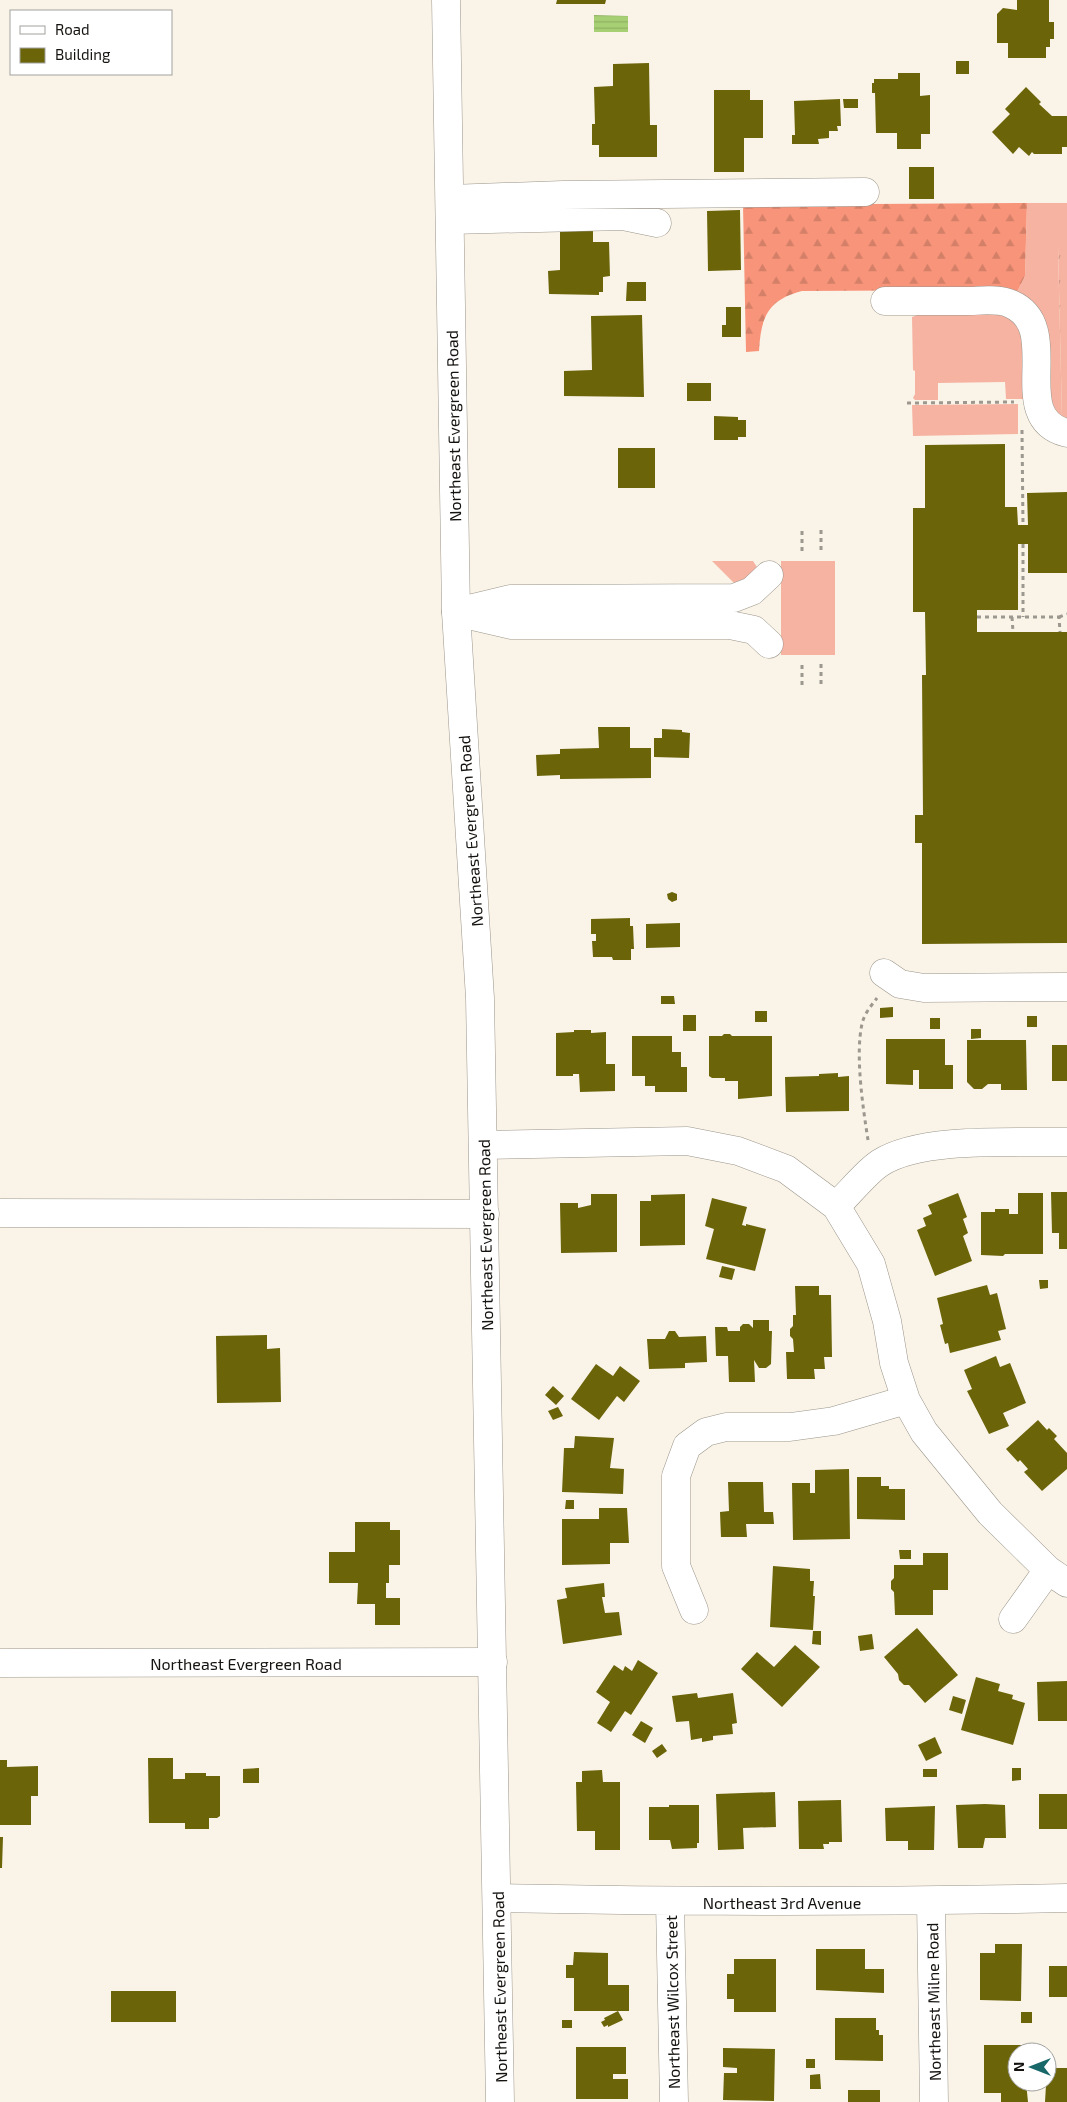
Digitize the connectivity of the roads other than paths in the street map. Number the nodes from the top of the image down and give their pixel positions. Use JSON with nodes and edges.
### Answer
{"nodes":[{"id":1,"x":446,"y":0,"type":"edge"},
{"id":2,"x":865,"y":192,"type":"dead end"},
{"id":3,"x":450,"y":210,"type":"junction"},
{"id":4,"x":657,"y":223,"type":"dead end"},
{"id":5,"x":885,"y":301,"type":"dead end"},
{"id":6,"x":1067,"y":433,"type":"edge"},
{"id":7,"x":769,"y":575,"type":"dead end"},
{"id":8,"x":456,"y":612,"type":"junction"},
{"id":9,"x":769,"y":644,"type":"dead end"},
{"id":10,"x":883,"y":983,"type":"road end"},
{"id":11,"x":1067,"y":987,"type":"edge"},
{"id":12,"x":1067,"y":1142,"type":"edge"},
{"id":13,"x":484,"y":1145,"type":"junction"},
{"id":14,"x":836,"y":1206,"type":"junction"},
{"id":15,"x":0,"y":1213,"type":"edge"},
{"id":16,"x":485,"y":1214,"type":"junction"},
{"id":17,"x":906,"y":1400,"type":"junction"},
{"id":18,"x":1057,"y":1577,"type":"edge"},
{"id":19,"x":694,"y":1610,"type":"dead end"},
{"id":20,"x":1013,"y":1619,"type":"dead end"},
{"id":21,"x":493,"y":1662,"type":"junction"},
{"id":22,"x":0,"y":1663,"type":"edge"},
{"id":23,"x":498,"y":1898,"type":"junction"},
{"id":24,"x":1067,"y":1898,"type":"edge"},
{"id":25,"x":931,"y":1901,"type":"junction"},
{"id":26,"x":670,"y":1902,"type":"junction"},
{"id":27,"x":500,"y":2102,"type":"edge"},
{"id":28,"x":674,"y":2102,"type":"edge"},
{"id":29,"x":934,"y":2102,"type":"edge"}],
"edges":[{"from":1,"to":3,"type":"street","name":"Northeast Evergreen Road"},
{"from":2,"to":3,"type":"street"},
{"from":3,"to":4,"type":"street"},
{"from":3,"to":8,"type":"street","name":"Northeast Evergreen Road"},
{"from":5,"to":6,"type":"street"},
{"from":7,"to":8,"type":"street"},
{"from":8,"to":9,"type":"street"},
{"from":8,"to":13,"type":"street","name":"Northeast Evergreen Road"},
{"from":10,"to":11,"type":"street"},
{"from":12,"to":14,"type":"street"},
{"from":13,"to":14,"type":"street"},
{"from":13,"to":16,"type":"street","name":"Northeast Evergreen Road"},
{"from":14,"to":17,"type":"street"},
{"from":15,"to":16,"type":"street"},
{"from":16,"to":21,"type":"street","name":"Northeast Evergreen Road"},
{"from":17,"to":18,"type":"street"},
{"from":17,"to":19,"type":"street"},
{"from":18,"to":20,"type":"street"},
{"from":21,"to":22,"type":"street","name":"Northeast Evergreen Road"},
{"from":21,"to":23,"type":"street","name":"Northeast Evergreen Road"},
{"from":23,"to":26,"type":"street","name":"Northeast 3rd Avenue"},
{"from":23,"to":27,"type":"street","name":"Northeast Evergreen Road"},
{"from":24,"to":25,"type":"street","name":"Northeast 3rd Avenue"},
{"from":25,"to":26,"type":"street","name":"Northeast 3rd Avenue"},
{"from":25,"to":29,"type":"street","name":"Northeast Milne Road"},
{"from":26,"to":28,"type":"street","name":"Northeast Wilcox Street"}]}
